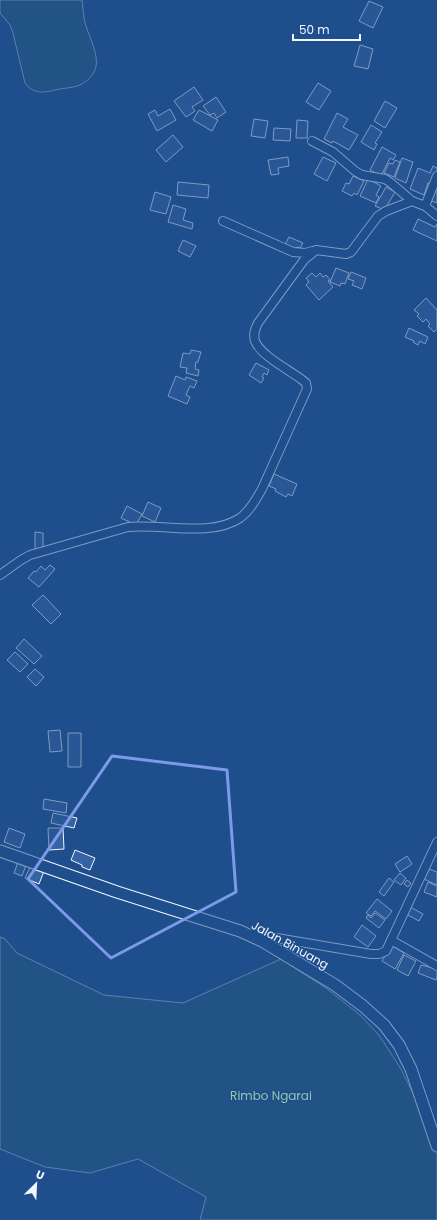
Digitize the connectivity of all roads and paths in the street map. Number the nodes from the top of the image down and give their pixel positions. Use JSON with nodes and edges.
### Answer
{"nodes":[{"id":1,"x":312,"y":141,"type":"dead end"},
{"id":2,"x":437,"y":176,"type":"edge"},
{"id":3,"x":412,"y":201,"type":"junction"},
{"id":4,"x":424,"y":206,"type":"junction"},
{"id":5,"x":437,"y":216,"type":"edge"},
{"id":6,"x":223,"y":221,"type":"dead end"},
{"id":7,"x":316,"y":250,"type":"junction"},
{"id":8,"x":0,"y":574,"type":"edge"},
{"id":9,"x":437,"y":842,"type":"edge"},
{"id":10,"x":0,"y":851,"type":"edge"},
{"id":11,"x":240,"y":932,"type":"junction"},
{"id":12,"x":390,"y":940,"type":"junction"},
{"id":13,"x":437,"y":966,"type":"edge"},
{"id":14,"x":437,"y":1146,"type":"edge"}],
"edges":[{"from":1,"to":3,"type":"street"},
{"from":2,"to":4,"type":"street"},
{"from":3,"to":4,"type":"street"},
{"from":3,"to":7,"type":"street"},
{"from":4,"to":5,"type":"street"},
{"from":6,"to":7,"type":"street"},
{"from":7,"to":8,"type":"street"},
{"from":9,"to":12,"type":"street"},
{"from":10,"to":11,"type":"main road","name":"Jalan Binuang"},
{"from":11,"to":12,"type":"street"},
{"from":11,"to":14,"type":"main road","name":"Jalan Binuang"},
{"from":12,"to":13,"type":"street"}]}
